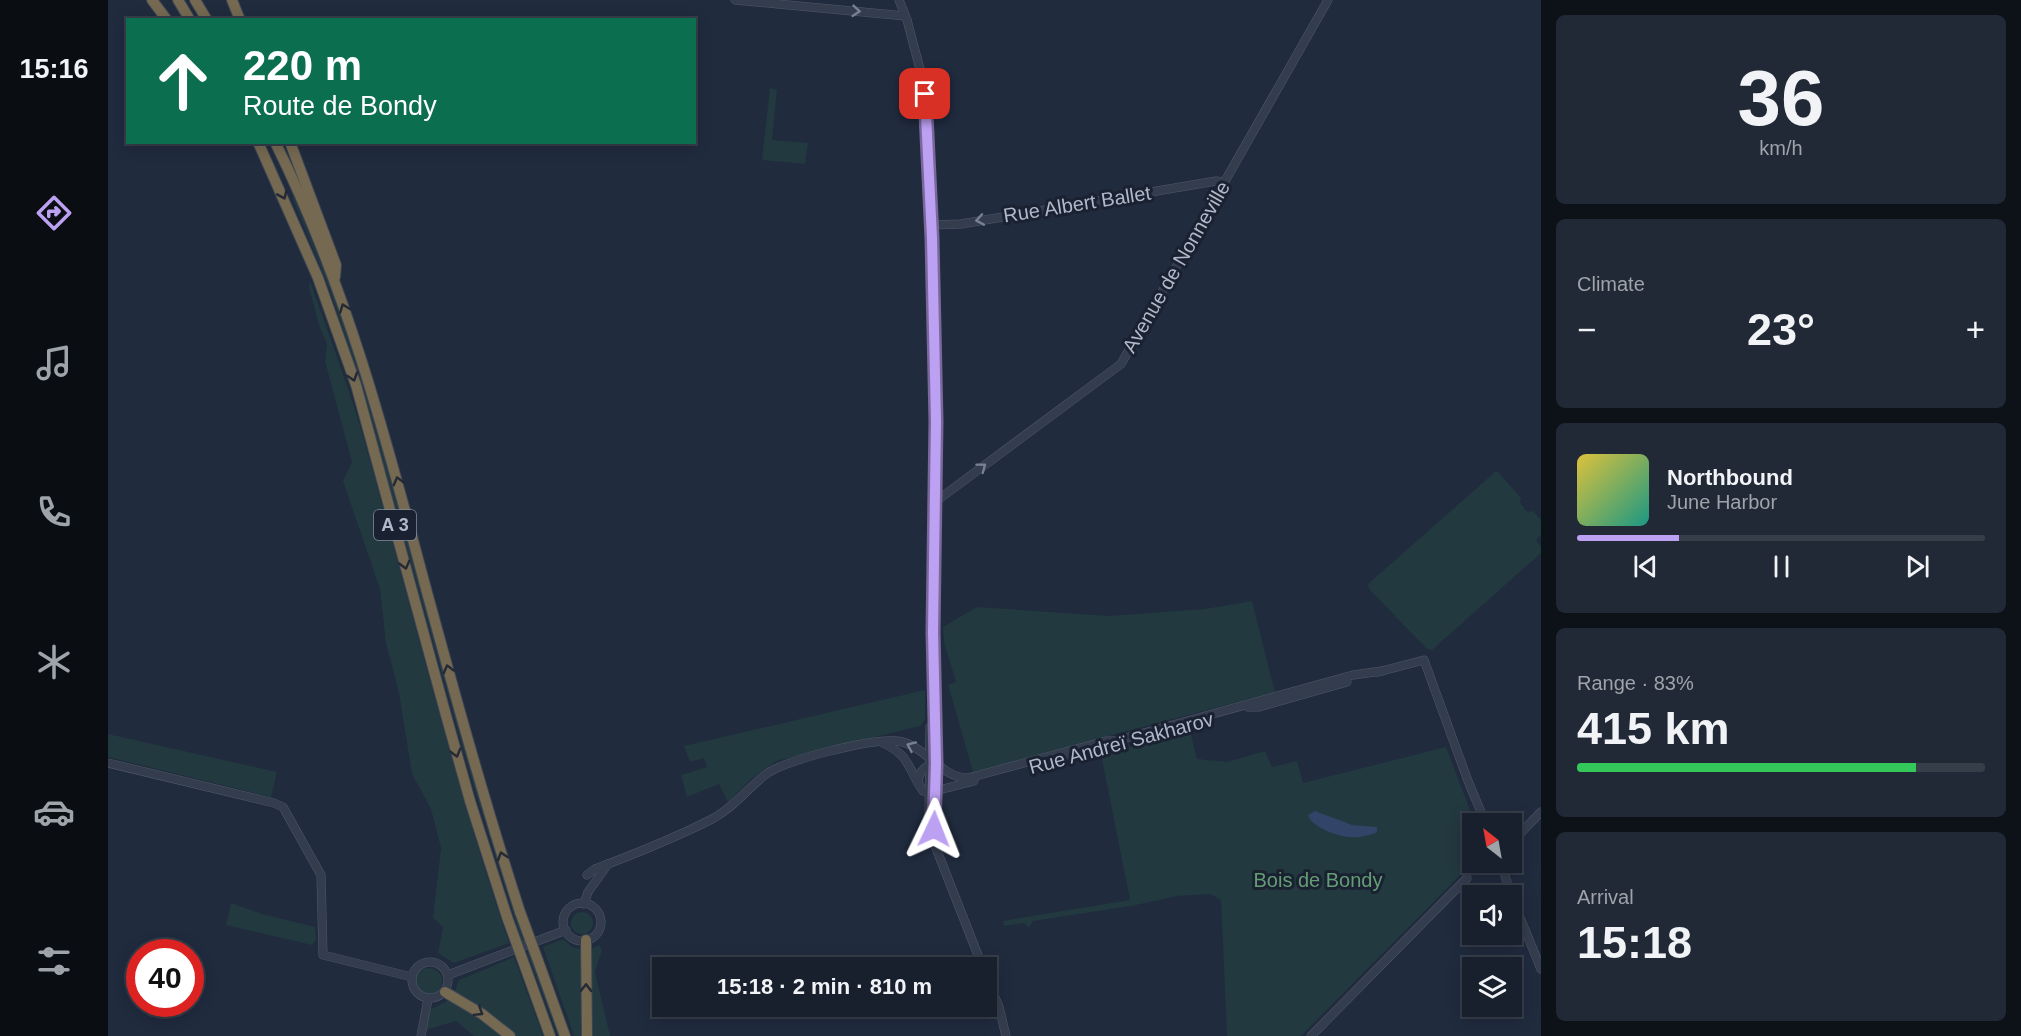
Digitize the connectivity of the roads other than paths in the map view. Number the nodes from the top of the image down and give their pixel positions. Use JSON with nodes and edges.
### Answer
{"nodes":[{"id":1,"x":152,"y":0,"type":"edge"},
{"id":2,"x":178,"y":0,"type":"edge"},
{"id":3,"x":195,"y":0,"type":"edge"},
{"id":4,"x":232,"y":0,"type":"edge"},
{"id":5,"x":735,"y":0,"type":"edge"},
{"id":6,"x":899,"y":0,"type":"edge"},
{"id":7,"x":1328,"y":0,"type":"edge"},
{"id":8,"x":905,"y":16,"type":"junction"},
{"id":9,"x":166,"y":18,"type":"edge"},
{"id":10,"x":189,"y":18,"type":"edge"},
{"id":11,"x":206,"y":18,"type":"edge"},
{"id":12,"x":239,"y":18,"type":"edge"},
{"id":13,"x":259,"y":144,"type":"edge"},
{"id":14,"x":276,"y":144,"type":"edge"},
{"id":15,"x":291,"y":144,"type":"edge"},
{"id":16,"x":1224,"y":182,"type":"junction"},
{"id":17,"x":931,"y":225,"type":"junction"},
{"id":18,"x":334,"y":281,"type":"junction"},
{"id":19,"x":935,"y":502,"type":"junction"},
{"id":20,"x":1382,"y":670,"type":"junction"},
{"id":21,"x":881,"y":742,"type":"junction"},
{"id":22,"x":108,"y":763,"type":"edge"},
{"id":23,"x":930,"y":764,"type":"junction"},
{"id":24,"x":918,"y":783,"type":"junction"},
{"id":25,"x":932,"y":791,"type":"junction"},
{"id":26,"x":1541,"y":805,"type":"edge"},
{"id":27,"x":1541,"y":812,"type":"edge"},
{"id":28,"x":1482,"y":813,"type":"edge"},
{"id":29,"x":1522,"y":825,"type":"edge"},
{"id":30,"x":1522,"y":832,"type":"edge"},
{"id":31,"x":609,"y":864,"type":"junction"},
{"id":32,"x":587,"y":875,"type":"dead end"},
{"id":33,"x":1467,"y":878,"type":"dead end"},
{"id":34,"x":584,"y":904,"type":"junction"},
{"id":35,"x":1522,"y":922,"type":"edge"},
{"id":36,"x":566,"y":930,"type":"junction"},
{"id":37,"x":586,"y":940,"type":"junction"},
{"id":38,"x":978,"y":957,"type":"edge"},
{"id":39,"x":1541,"y":969,"type":"edge"},
{"id":40,"x":448,"y":975,"type":"junction"},
{"id":41,"x":412,"y":976,"type":"junction"},
{"id":42,"x":445,"y":992,"type":"junction"},
{"id":43,"x":428,"y":999,"type":"junction"},
{"id":44,"x":997,"y":1002,"type":"edge"},
{"id":45,"x":421,"y":1036,"type":"edge"},
{"id":46,"x":510,"y":1036,"type":"edge"},
{"id":47,"x":550,"y":1036,"type":"edge"},
{"id":48,"x":565,"y":1036,"type":"edge"},
{"id":49,"x":586,"y":1036,"type":"edge"},
{"id":50,"x":1006,"y":1036,"type":"edge"},
{"id":51,"x":1311,"y":1036,"type":"edge"}],
"edges":[{"from":1,"to":9,"type":"highway"},
{"from":2,"to":10,"type":"highway"},
{"from":3,"to":11,"type":"highway"},
{"from":4,"to":12,"type":"highway"},
{"from":5,"to":8,"type":"street","one_way":true},
{"from":6,"to":8,"type":"street"},
{"from":7,"to":16,"type":"street","name":"Avenue de Nonneville"},
{"from":8,"to":17,"type":"street"},
{"from":13,"to":47,"type":"highway","number":"A 3","one_way":true,"bridge":true},
{"from":14,"to":18,"type":"highway","number":"A 3"},
{"from":15,"to":18,"type":"highway"},
{"from":16,"to":17,"type":"street","name":"Rue Albert Ballet","one_way":true},
{"from":19,"to":16,"type":"street","name":"Avenue de Nonneville","one_way":true},
{"from":17,"to":19,"type":"street"},
{"from":48,"to":18,"type":"highway","number":"A 3","one_way":true,"bridge":true},
{"from":19,"to":23,"type":"street"},
{"from":20,"to":23,"type":"street","name":"Rue Andreï Sakharov"},
{"from":20,"to":25,"type":"street","name":"Rue Andreï Sakharov"},
{"from":20,"to":28,"type":"street","name":"Rue Andreï Sakharov"},
{"from":23,"to":21,"type":"street","name":"Rue Andreï Sakharov","one_way":true},
{"from":21,"to":24,"type":"street"},
{"from":21,"to":31,"type":"street","name":"Rue Andreï Sakharov"},
{"from":22,"to":41,"type":"street"},
{"from":23,"to":24,"type":"street"},
{"from":23,"to":25,"type":"street"},
{"from":24,"to":25,"type":"street"},
{"from":25,"to":38,"type":"street"},
{"from":26,"to":29,"type":"street"},
{"from":27,"to":30,"type":"street"},
{"from":31,"to":32,"type":"street","name":"Rue Andreï Sakharov"},
{"from":31,"to":34,"type":"street","name":"Rue Andreï Sakharov"},
{"from":33,"to":51,"type":"street"},
{"from":34,"to":36,"type":"street"},
{"from":34,"to":37,"type":"street"},
{"from":35,"to":39,"type":"street"},
{"from":36,"to":37,"type":"street"},
{"from":36,"to":40,"type":"street"},
{"from":49,"to":37,"type":"highway","one_way":true},
{"from":40,"to":41,"type":"street"},
{"from":40,"to":42,"type":"street"},
{"from":41,"to":43,"type":"street"},
{"from":42,"to":43,"type":"street"},
{"from":42,"to":46,"type":"highway","one_way":true},
{"from":43,"to":45,"type":"street"},
{"from":44,"to":50,"type":"street"}]}
